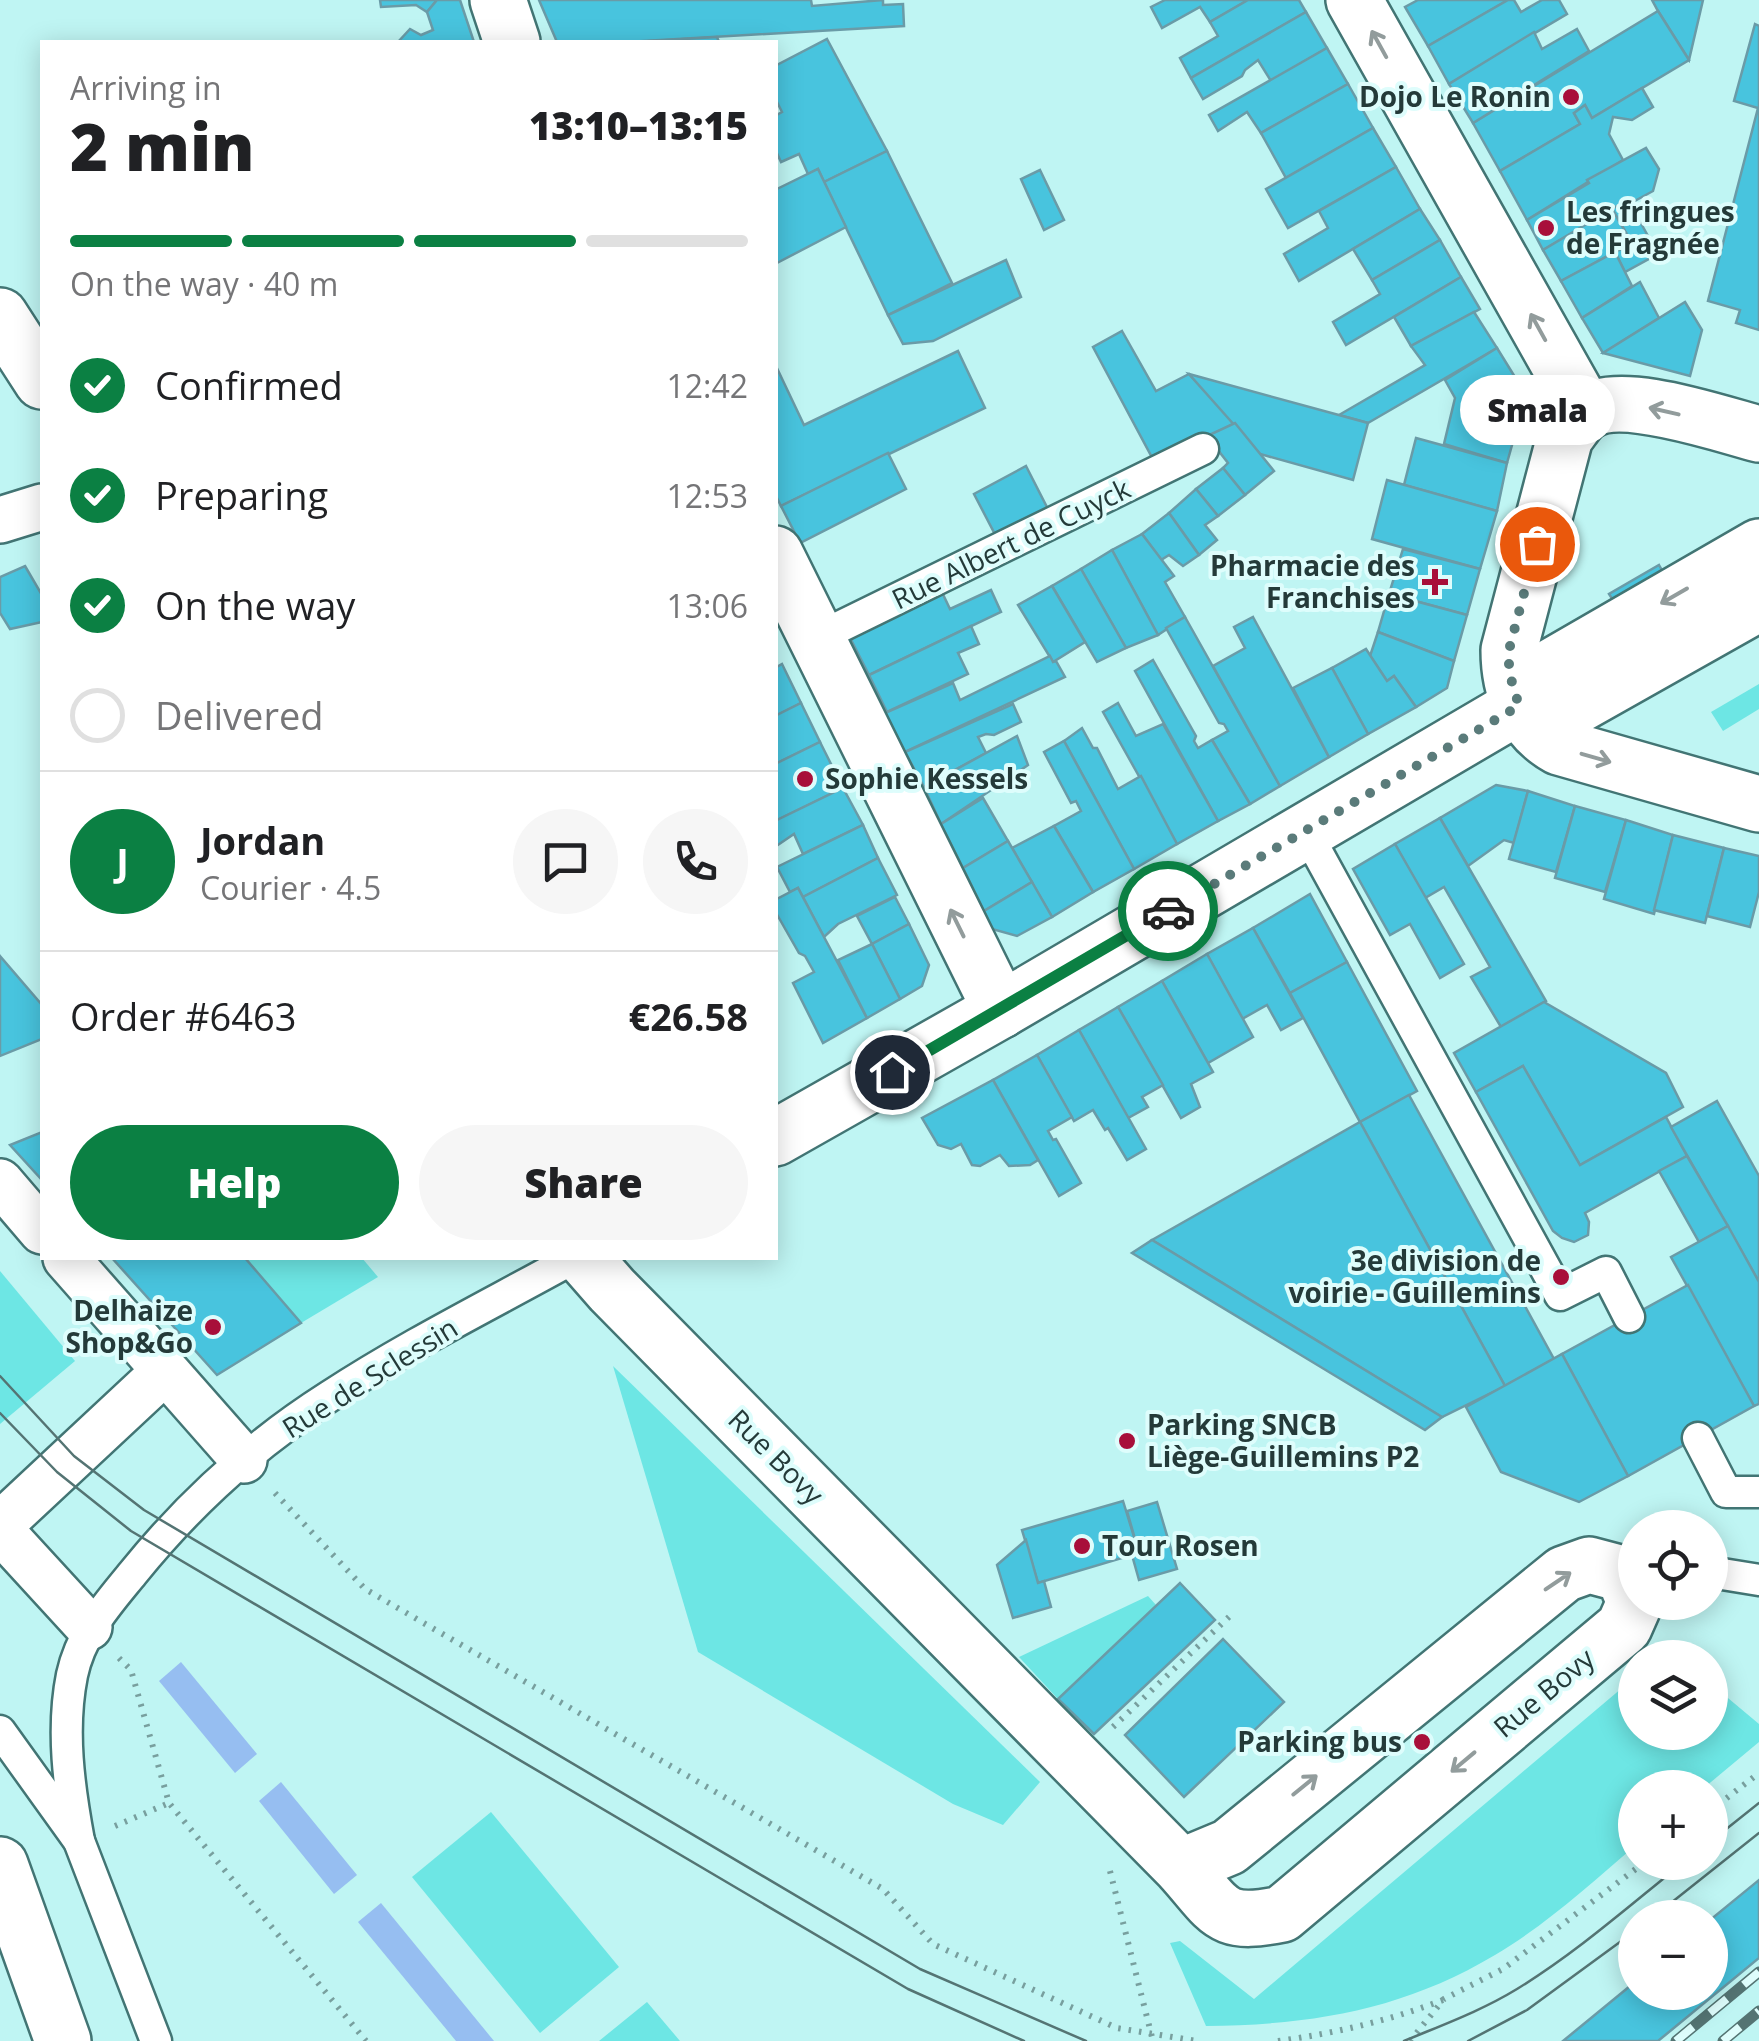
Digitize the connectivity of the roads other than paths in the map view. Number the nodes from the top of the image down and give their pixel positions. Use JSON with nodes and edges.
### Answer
{"nodes":[{"id":1,"x":498,"y":0,"type":"edge"},
{"id":2,"x":1354,"y":0,"type":"edge"},
{"id":3,"x":511,"y":40,"type":"edge"},
{"id":4,"x":0,"y":316,"type":"edge"},
{"id":5,"x":40,"y":378,"type":"edge"},
{"id":6,"x":1586,"y":412,"type":"junction"},
{"id":7,"x":1759,"y":434,"type":"edge"},
{"id":8,"x":1203,"y":449,"type":"dead end"},
{"id":9,"x":40,"y":508,"type":"edge"},
{"id":10,"x":0,"y":520,"type":"edge"},
{"id":11,"x":1759,"y":547,"type":"edge"},
{"id":12,"x":778,"y":560,"type":"edge"},
{"id":13,"x":1759,"y":603,"type":"edge"},
{"id":14,"x":818,"y":638,"type":"junction"},
{"id":15,"x":1519,"y":706,"type":"junction"},
{"id":16,"x":1759,"y":804,"type":"edge"},
{"id":17,"x":1306,"y":830,"type":"junction"},
{"id":18,"x":1001,"y":1010,"type":"junction"},
{"id":19,"x":778,"y":1136,"type":"edge"},
{"id":20,"x":0,"y":1182,"type":"edge"},
{"id":21,"x":40,"y":1229,"type":"edge"},
{"id":22,"x":68,"y":1260,"type":"edge"},
{"id":23,"x":570,"y":1260,"type":"edge"},
{"id":24,"x":586,"y":1260,"type":"edge"},
{"id":25,"x":1629,"y":1317,"type":"dead end"},
{"id":26,"x":165,"y":1370,"type":"junction"},
{"id":27,"x":1698,"y":1438,"type":"dead end"},
{"id":28,"x":244,"y":1460,"type":"junction"},
{"id":29,"x":1759,"y":1492,"type":"edge"},
{"id":30,"x":0,"y":1528,"type":"edge"},
{"id":31,"x":1618,"y":1571,"type":"edge"},
{"id":32,"x":1728,"y":1575,"type":"edge"},
{"id":33,"x":1759,"y":1580,"type":"edge"},
{"id":34,"x":1627,"y":1620,"type":"edge"},
{"id":35,"x":89,"y":1627,"type":"junction"},
{"id":36,"x":0,"y":1732,"type":"edge"},
{"id":37,"x":79,"y":1841,"type":"junction"},
{"id":38,"x":0,"y":1865,"type":"edge"},
{"id":39,"x":1181,"y":1867,"type":"junction"},
{"id":40,"x":63,"y":2041,"type":"edge"},
{"id":41,"x":156,"y":2041,"type":"edge"}],
"edges":[{"from":1,"to":3,"type":"street"},
{"from":6,"to":2,"type":"street","one_way":true},
{"from":4,"to":5,"type":"street"},
{"from":7,"to":6,"type":"street","one_way":true},
{"from":6,"to":15,"type":"street"},
{"from":8,"to":14,"type":"lane","name":"Rue Albert de Cuyck"},
{"from":9,"to":10,"type":"street"},
{"from":11,"to":15,"type":"street","one_way":true},
{"from":12,"to":14,"type":"street"},
{"from":13,"to":15,"type":"street"},
{"from":18,"to":14,"type":"street","one_way":true},
{"from":15,"to":16,"type":"street","one_way":true},
{"from":15,"to":17,"type":"street"},
{"from":17,"to":18,"type":"street"},
{"from":17,"to":25,"type":"lane"},
{"from":18,"to":19,"type":"street"},
{"from":20,"to":21,"type":"street"},
{"from":22,"to":26,"type":"street"},
{"from":23,"to":28,"type":"lane","name":"Rue de Sclessin"},
{"from":24,"to":39,"type":"street","name":"Rue Bovy"},
{"from":26,"to":28,"type":"street"},
{"from":26,"to":30,"type":"street"},
{"from":27,"to":29,"type":"lane"},
{"from":28,"to":35,"type":"lane","name":"Rue de Sclessin"},
{"from":30,"to":35,"type":"street"},
{"from":39,"to":31,"type":"street","name":"Rue Bovy","one_way":true},
{"from":32,"to":33,"type":"lane"},
{"from":34,"to":39,"type":"street","name":"Rue Bovy","one_way":true},
{"from":35,"to":37,"type":"lane","name":"Rue de Sclessin"},
{"from":36,"to":37,"type":"lane"},
{"from":37,"to":41,"type":"lane"},
{"from":38,"to":40,"type":"street"}]}
